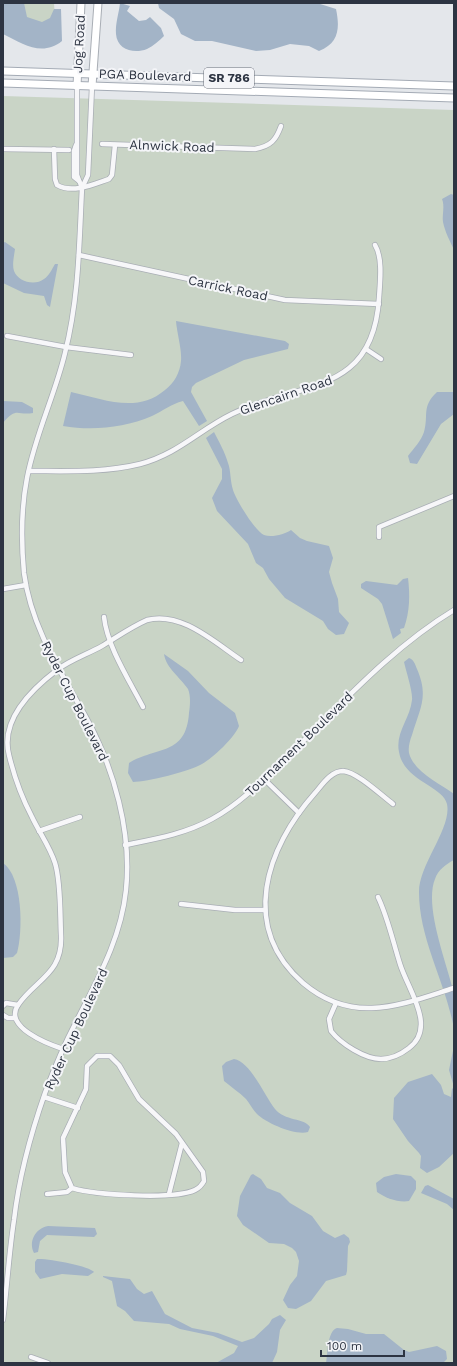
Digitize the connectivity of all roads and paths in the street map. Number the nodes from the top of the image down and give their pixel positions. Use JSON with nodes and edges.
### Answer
{"nodes":[{"id":1,"x":81,"y":3,"type":"edge"},
{"id":2,"x":98,"y":3,"type":"edge"},
{"id":3,"x":3,"y":71,"type":"edge"},
{"id":4,"x":77,"y":72,"type":"junction"},
{"id":5,"x":94,"y":73,"type":"junction"},
{"id":6,"x":3,"y":83,"type":"edge"},
{"id":7,"x":77,"y":86,"type":"junction"},
{"id":8,"x":92,"y":86,"type":"junction"},
{"id":9,"x":454,"y":86,"type":"edge"},
{"id":10,"x":454,"y":98,"type":"edge"},
{"id":11,"x":281,"y":126,"type":"dead end"},
{"id":12,"x":77,"y":142,"type":"junction"},
{"id":13,"x":102,"y":144,"type":"dead end"},
{"id":14,"x":115,"y":144,"type":"junction"},
{"id":15,"x":3,"y":149,"type":"edge"},
{"id":16,"x":54,"y":150,"type":"junction"},
{"id":17,"x":69,"y":150,"type":"dead end"},
{"id":18,"x":77,"y":166,"type":"junction"},
{"id":19,"x":88,"y":166,"type":"junction"},
{"id":20,"x":80,"y":182,"type":"junction"},
{"id":21,"x":82,"y":188,"type":"junction"},
{"id":22,"x":375,"y":245,"type":"dead end"},
{"id":23,"x":79,"y":255,"type":"junction"},
{"id":24,"x":379,"y":304,"type":"junction"},
{"id":25,"x":7,"y":336,"type":"dead end"},
{"id":26,"x":66,"y":347,"type":"junction"},
{"id":27,"x":366,"y":349,"type":"junction"},
{"id":28,"x":131,"y":355,"type":"dead end"},
{"id":29,"x":381,"y":359,"type":"dead end"},
{"id":30,"x":29,"y":471,"type":"junction"},
{"id":31,"x":454,"y":496,"type":"edge"},
{"id":32,"x":379,"y":537,"type":"dead end"},
{"id":33,"x":26,"y":585,"type":"junction"},
{"id":34,"x":3,"y":589,"type":"edge"},
{"id":35,"x":454,"y":610,"type":"edge"},
{"id":36,"x":104,"y":617,"type":"dead end"},
{"id":37,"x":110,"y":641,"type":"junction"},
{"id":38,"x":241,"y":660,"type":"dead end"},
{"id":39,"x":58,"y":670,"type":"junction"},
{"id":40,"x":143,"y":707,"type":"dead end"},
{"id":41,"x":264,"y":779,"type":"junction"},
{"id":42,"x":393,"y":804,"type":"dead end"},
{"id":43,"x":299,"y":813,"type":"junction"},
{"id":44,"x":80,"y":817,"type":"dead end"},
{"id":45,"x":39,"y":832,"type":"junction"},
{"id":46,"x":126,"y":845,"type":"junction"},
{"id":47,"x":378,"y":897,"type":"dead end"},
{"id":48,"x":181,"y":904,"type":"dead end"},
{"id":49,"x":265,"y":910,"type":"junction"},
{"id":50,"x":454,"y":988,"type":"edge"},
{"id":51,"x":414,"y":1000,"type":"junction"},
{"id":52,"x":336,"y":1003,"type":"junction"},
{"id":53,"x":18,"y":1005,"type":"junction"},
{"id":54,"x":3,"y":1006,"type":"edge"},
{"id":55,"x":3,"y":1015,"type":"edge"},
{"id":56,"x":15,"y":1018,"type":"junction"},
{"id":57,"x":63,"y":1049,"type":"junction"},
{"id":58,"x":44,"y":1097,"type":"junction"},
{"id":59,"x":78,"y":1108,"type":"junction"},
{"id":60,"x":182,"y":1143,"type":"junction"},
{"id":61,"x":72,"y":1188,"type":"junction"},
{"id":62,"x":47,"y":1194,"type":"dead end"},
{"id":63,"x":169,"y":1194,"type":"junction"},
{"id":64,"x":3,"y":1320,"type":"edge"},
{"id":65,"x":31,"y":1357,"type":"dead end"},
{"id":66,"x":44,"y":1363,"type":"edge"},
{"id":67,"x":48,"y":1363,"type":"edge"}],
"edges":[{"from":1,"to":4,"type":"main road","name":"Jog Road"},
{"from":2,"to":5,"type":"main road","name":"Jog Road"},
{"from":3,"to":4,"type":"main road","name":"PGA Boulevard","number":"SR 786"},
{"from":4,"to":5,"type":"main road","name":"PGA Boulevard","number":"SR 786"},
{"from":4,"to":7,"type":"main road","name":"Jog Road"},
{"from":5,"to":8,"type":"main road","name":"Jog Road"},
{"from":5,"to":9,"type":"main road","name":"PGA Boulevard","number":"SR 786"},
{"from":6,"to":7,"type":"main road","name":"PGA Boulevard","number":"SR 786"},
{"from":7,"to":8,"type":"main road","name":"PGA Boulevard","number":"SR 786"},
{"from":7,"to":12,"type":"street","name":"Ryder Cup Boulevard"},
{"from":8,"to":10,"type":"main road","name":"PGA Boulevard","number":"SR 786"},
{"from":8,"to":19,"type":"street","name":"Ryder Cup Boulevard"},
{"from":11,"to":14,"type":"street","name":"Alnwick Road"},
{"from":12,"to":18,"type":"street","name":"Ryder Cup Boulevard"},
{"from":12,"to":20,"type":"street","name":"Ryder Cup Boulevard"},
{"from":13,"to":14,"type":"street"},
{"from":14,"to":21,"type":"street","name":"Alnwick Road"},
{"from":15,"to":16,"type":"street"},
{"from":16,"to":17,"type":"street"},
{"from":16,"to":21,"type":"street"},
{"from":18,"to":19,"type":"street"},
{"from":18,"to":20,"type":"street","name":"Ryder Cup Boulevard"},
{"from":19,"to":21,"type":"street","name":"Ryder Cup Boulevard"},
{"from":20,"to":21,"type":"street","name":"Ryder Cup Boulevard"},
{"from":21,"to":23,"type":"street","name":"Ryder Cup Boulevard"},
{"from":22,"to":24,"type":"street","name":"Glencairn Road"},
{"from":23,"to":24,"type":"street","name":"Carrick Road"},
{"from":23,"to":26,"type":"street","name":"Ryder Cup Boulevard"},
{"from":24,"to":27,"type":"street","name":"Glencairn Road"},
{"from":25,"to":26,"type":"street"},
{"from":26,"to":28,"type":"street"},
{"from":26,"to":30,"type":"street","name":"Ryder Cup Boulevard"},
{"from":27,"to":29,"type":"street"},
{"from":27,"to":30,"type":"street","name":"Glencairn Road"},
{"from":30,"to":33,"type":"street","name":"Ryder Cup Boulevard"},
{"from":31,"to":32,"type":"street"},
{"from":33,"to":34,"type":"street"},
{"from":33,"to":39,"type":"street","name":"Ryder Cup Boulevard"},
{"from":35,"to":41,"type":"street","name":"Tournament Boulevard"},
{"from":36,"to":37,"type":"street"},
{"from":37,"to":38,"type":"street"},
{"from":37,"to":39,"type":"street"},
{"from":37,"to":40,"type":"street"},
{"from":39,"to":45,"type":"street"},
{"from":39,"to":46,"type":"street","name":"Ryder Cup Boulevard"},
{"from":41,"to":43,"type":"street"},
{"from":41,"to":46,"type":"street","name":"Tournament Boulevard"},
{"from":42,"to":43,"type":"street"},
{"from":43,"to":49,"type":"street"},
{"from":44,"to":45,"type":"street"},
{"from":45,"to":53,"type":"street"},
{"from":46,"to":57,"type":"street","name":"Ryder Cup Boulevard"},
{"from":47,"to":51,"type":"street"},
{"from":48,"to":49,"type":"street"},
{"from":49,"to":52,"type":"street"},
{"from":50,"to":51,"type":"street"},
{"from":51,"to":52,"type":"street"},
{"from":51,"to":52,"type":"street"},
{"from":53,"to":54,"type":"street"},
{"from":53,"to":56,"type":"street"},
{"from":55,"to":56,"type":"street"},
{"from":56,"to":57,"type":"street"},
{"from":57,"to":58,"type":"street","name":"Ryder Cup Boulevard"},
{"from":58,"to":59,"type":"street"},
{"from":58,"to":64,"type":"street","name":"Ryder Cup Boulevard"},
{"from":59,"to":60,"type":"street"},
{"from":59,"to":61,"type":"street"},
{"from":60,"to":63,"type":"street"},
{"from":60,"to":63,"type":"street"},
{"from":61,"to":62,"type":"street"},
{"from":61,"to":63,"type":"street"},
{"from":65,"to":66,"type":"street"},
{"from":66,"to":67,"type":"street"}]}
